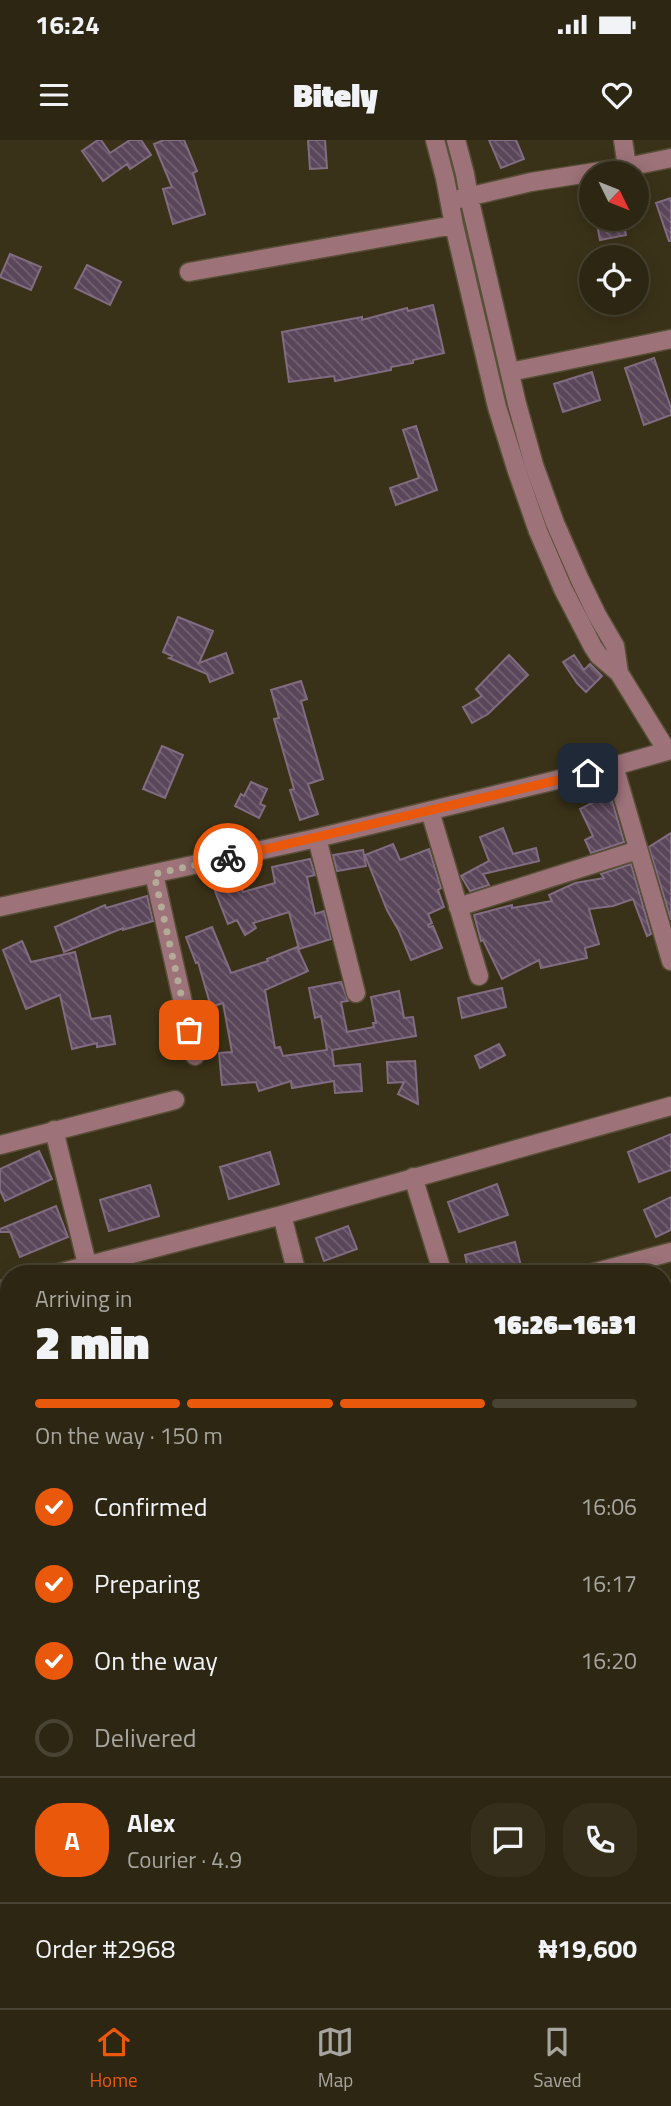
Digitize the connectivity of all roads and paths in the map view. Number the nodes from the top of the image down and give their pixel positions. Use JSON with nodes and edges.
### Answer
{"nodes":[{"id":1,"x":435,"y":140,"type":"edge"},
{"id":2,"x":456,"y":140,"type":"edge"},
{"id":3,"x":623,"y":140,"type":"edge"},
{"id":4,"x":671,"y":159,"type":"edge"},
{"id":5,"x":626,"y":161,"type":"edge"},
{"id":6,"x":649,"y":163,"type":"edge"},
{"id":7,"x":579,"y":174,"type":"edge"},
{"id":8,"x":469,"y":197,"type":"junction"},
{"id":9,"x":449,"y":202,"type":"junction"},
{"id":10,"x":454,"y":225,"type":"junction"},
{"id":11,"x":189,"y":272,"type":"dead end"},
{"id":12,"x":671,"y":339,"type":"edge"},
{"id":13,"x":510,"y":372,"type":"junction"},
{"id":14,"x":619,"y":673,"type":"junction"},
{"id":15,"x":669,"y":750,"type":"edge"},
{"id":16,"x":614,"y":766,"type":"junction"},
{"id":17,"x":430,"y":811,"type":"junction"},
{"id":18,"x":317,"y":838,"type":"junction"},
{"id":19,"x":638,"y":849,"type":"junction"},
{"id":20,"x":154,"y":874,"type":"junction"},
{"id":21,"x":0,"y":907,"type":"edge"},
{"id":22,"x":458,"y":907,"type":"junction"},
{"id":23,"x":671,"y":961,"type":"edge"},
{"id":24,"x":479,"y":976,"type":"dead end"},
{"id":25,"x":356,"y":993,"type":"dead end"},
{"id":26,"x":195,"y":1056,"type":"dead end"},
{"id":27,"x":175,"y":1100,"type":"dead end"},
{"id":28,"x":671,"y":1107,"type":"edge"},
{"id":29,"x":54,"y":1130,"type":"junction"},
{"id":30,"x":0,"y":1145,"type":"edge"},
{"id":31,"x":412,"y":1177,"type":"junction"},
{"id":32,"x":282,"y":1215,"type":"junction"},
{"id":33,"x":671,"y":1252,"type":"edge"},
{"id":34,"x":87,"y":1264,"type":"junction"},
{"id":35,"x":84,"y":1265,"type":"edge"},
{"id":36,"x":295,"y":1265,"type":"edge"},
{"id":37,"x":440,"y":1265,"type":"edge"},
{"id":38,"x":623,"y":1265,"type":"edge"}],
"edges":[{"from":1,"to":9,"type":"street"},
{"from":2,"to":8,"type":"street"},
{"from":3,"to":5,"type":"street"},
{"from":4,"to":6,"type":"street"},
{"from":7,"to":8,"type":"street"},
{"from":8,"to":9,"type":"street"},
{"from":8,"to":13,"type":"street"},
{"from":9,"to":10,"type":"street"},
{"from":10,"to":11,"type":"street"},
{"from":10,"to":14,"type":"street"},
{"from":12,"to":13,"type":"street"},
{"from":13,"to":14,"type":"street"},
{"from":14,"to":15,"type":"street"},
{"from":15,"to":16,"type":"street"},
{"from":16,"to":17,"type":"street"},
{"from":16,"to":19,"type":"street"},
{"from":17,"to":18,"type":"street"},
{"from":17,"to":22,"type":"street"},
{"from":18,"to":20,"type":"street"},
{"from":18,"to":25,"type":"street"},
{"from":19,"to":22,"type":"street"},
{"from":19,"to":23,"type":"street"},
{"from":20,"to":21,"type":"street"},
{"from":20,"to":26,"type":"street"},
{"from":22,"to":24,"type":"street"},
{"from":27,"to":29,"type":"street"},
{"from":28,"to":31,"type":"street"},
{"from":29,"to":30,"type":"street"},
{"from":29,"to":34,"type":"street"},
{"from":31,"to":32,"type":"street"},
{"from":31,"to":37,"type":"street"},
{"from":32,"to":34,"type":"street"},
{"from":32,"to":36,"type":"street"},
{"from":33,"to":38,"type":"street"},
{"from":34,"to":35,"type":"street"}]}
